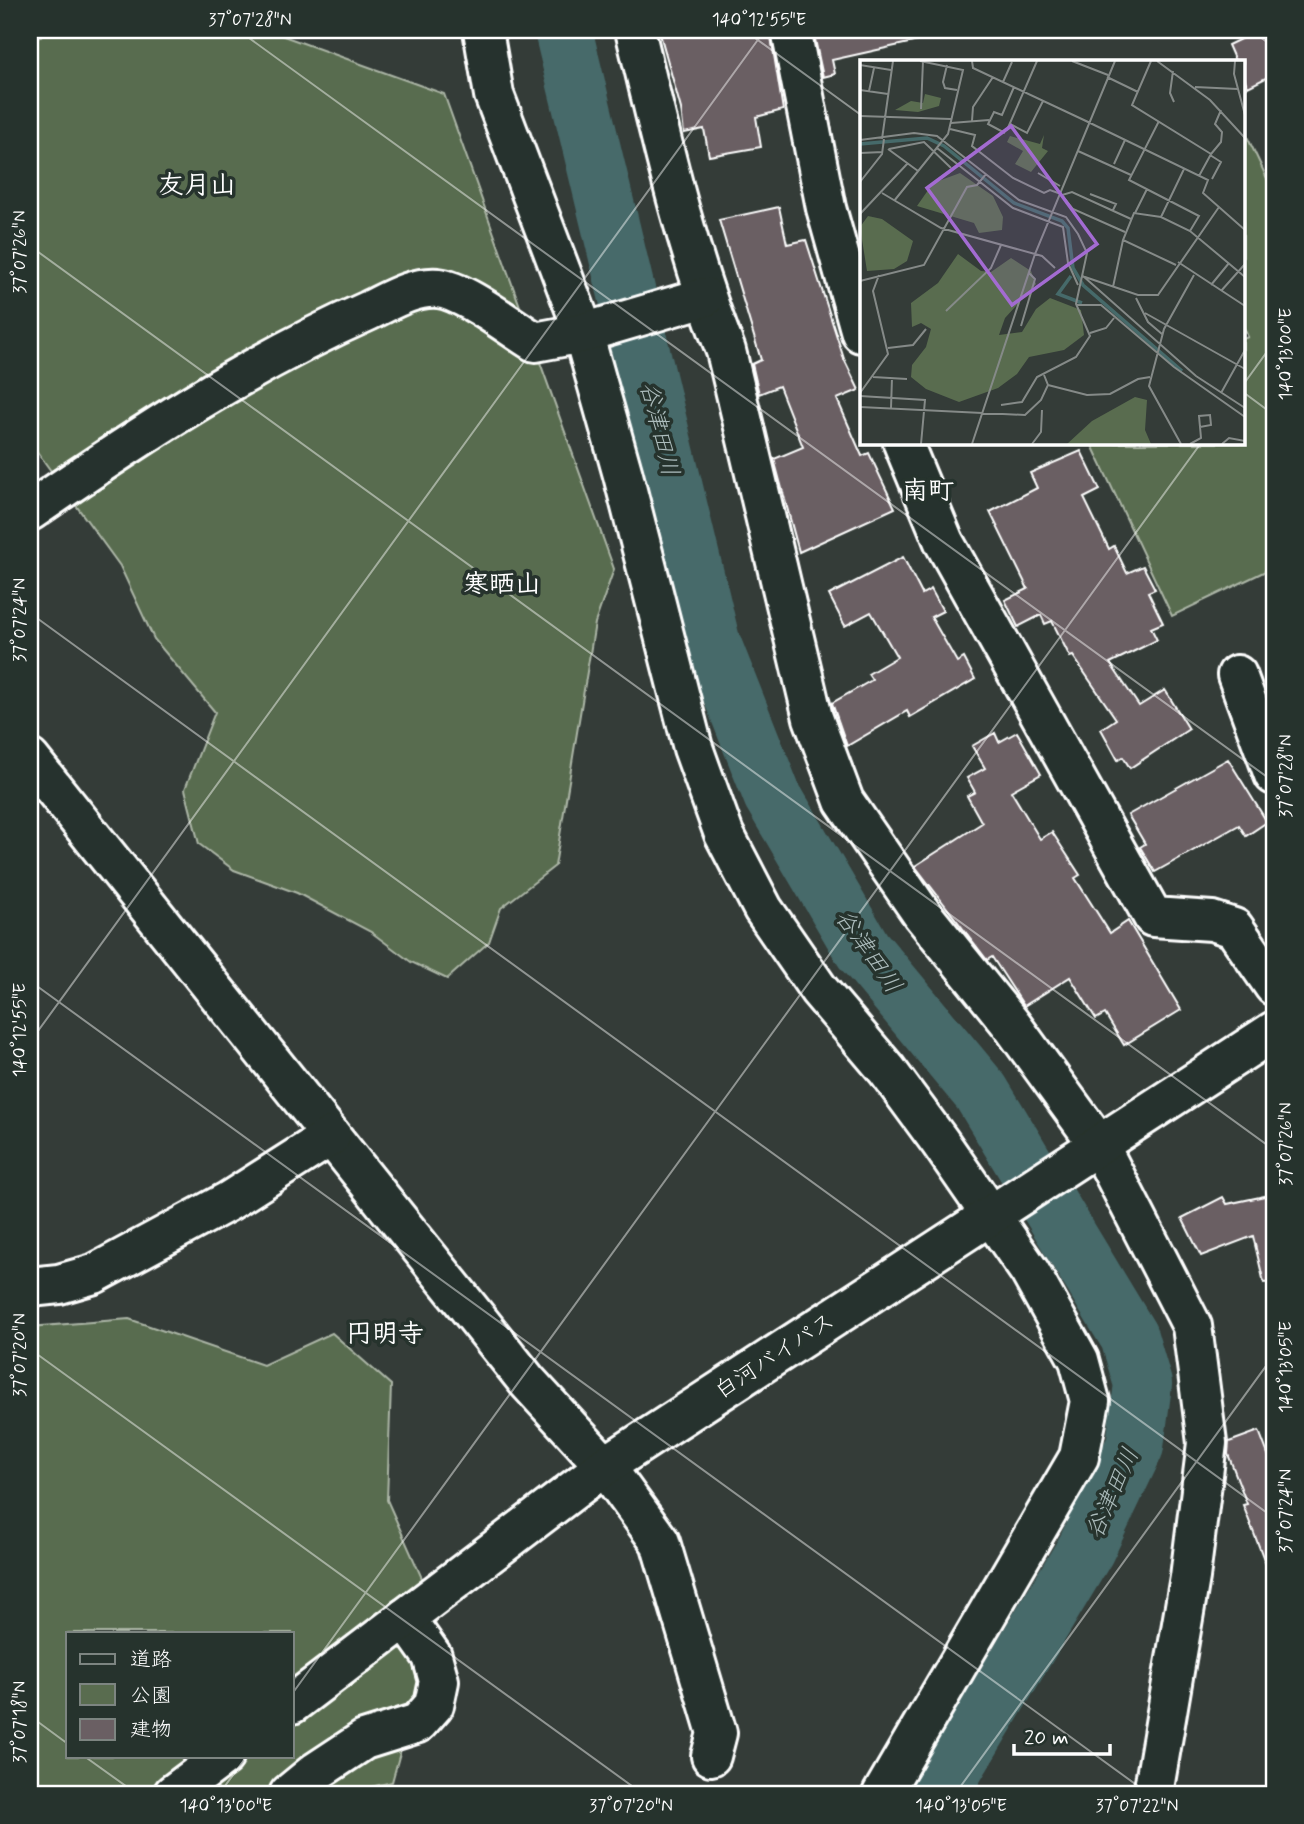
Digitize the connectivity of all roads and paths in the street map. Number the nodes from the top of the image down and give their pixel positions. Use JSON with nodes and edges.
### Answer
{"nodes":[{"id":1,"x":483,"y":30,"type":"edge"},
{"id":2,"x":635,"y":30,"type":"edge"},
{"id":3,"x":791,"y":30,"type":"edge"},
{"id":4,"x":705,"y":297,"type":"junction"},
{"id":5,"x":592,"y":329,"type":"junction"},
{"id":6,"x":860,"y":329,"type":"edge"},
{"id":7,"x":903,"y":444,"type":"edge"},
{"id":8,"x":30,"y":511,"type":"edge"},
{"id":9,"x":1237,"y":675,"type":"dead end"},
{"id":10,"x":30,"y":759,"type":"edge"},
{"id":11,"x":1274,"y":775,"type":"edge"},
{"id":12,"x":1274,"y":986,"type":"edge"},
{"id":13,"x":1274,"y":1031,"type":"edge"},
{"id":14,"x":331,"y":1136,"type":"junction"},
{"id":15,"x":1092,"y":1149,"type":"junction"},
{"id":16,"x":995,"y":1211,"type":"junction"},
{"id":17,"x":30,"y":1287,"type":"edge"},
{"id":18,"x":605,"y":1465,"type":"junction"},
{"id":19,"x":405,"y":1618,"type":"junction"},
{"id":20,"x":294,"y":1701,"type":"edge"},
{"id":21,"x":711,"y":1756,"type":"dead end"},
{"id":22,"x":221,"y":1758,"type":"edge"},
{"id":23,"x":173,"y":1794,"type":"edge"},
{"id":24,"x":289,"y":1794,"type":"edge"},
{"id":25,"x":882,"y":1794,"type":"edge"},
{"id":26,"x":1153,"y":1794,"type":"edge"}],
"edges":[{"from":1,"to":5,"type":"main road"},
{"from":2,"to":4,"type":"main road"},
{"from":3,"to":6,"type":"main road"},
{"from":4,"to":5,"type":"main road"},
{"from":4,"to":15,"type":"main road"},
{"from":5,"to":8,"type":"main road"},
{"from":5,"to":16,"type":"main road"},
{"from":7,"to":12,"type":"main road"},
{"from":9,"to":11,"type":"main road"},
{"from":10,"to":14,"type":"main road"},
{"from":13,"to":15,"type":"main road","name":"白河バイパス"},
{"from":14,"to":17,"type":"main road"},
{"from":14,"to":18,"type":"main road"},
{"from":15,"to":16,"type":"main road","name":"白河バイパス"},
{"from":15,"to":26,"type":"main road"},
{"from":16,"to":18,"type":"main road","name":"白河バイパス"},
{"from":16,"to":25,"type":"main road"},
{"from":18,"to":19,"type":"main road","name":"白河バイパス"},
{"from":18,"to":21,"type":"main road"},
{"from":19,"to":20,"type":"main road","name":"白河バイパス"},
{"from":19,"to":24,"type":"main road"},
{"from":22,"to":23,"type":"main road"}]}
